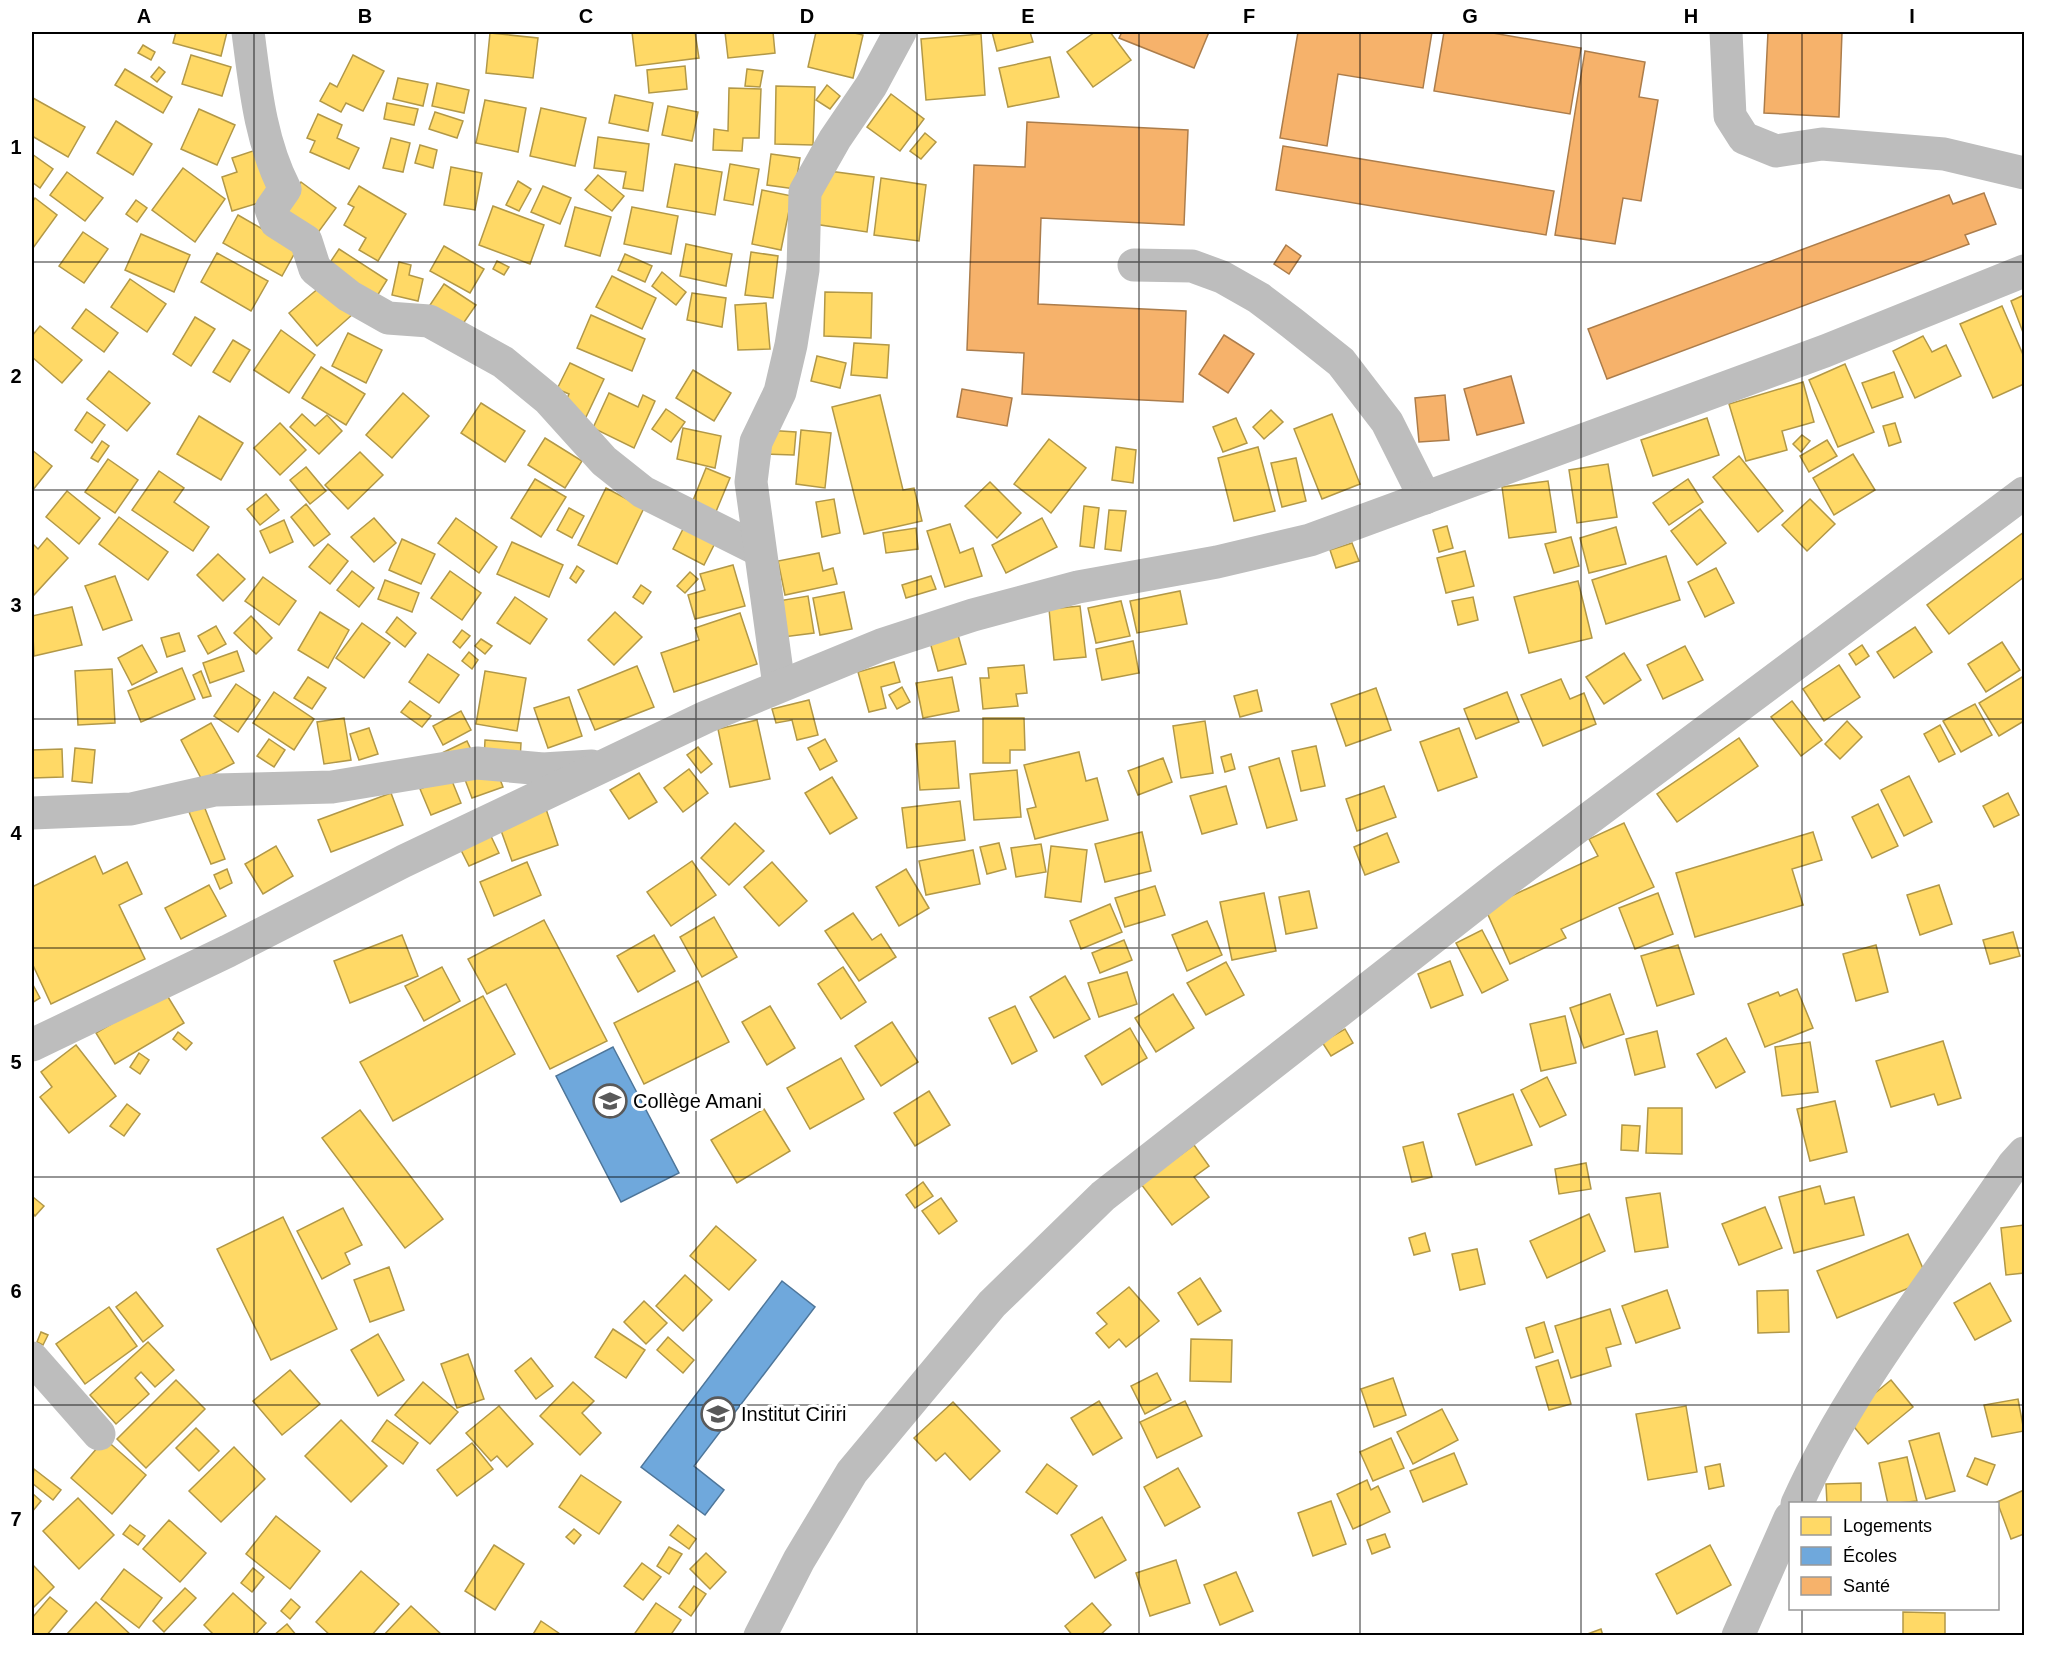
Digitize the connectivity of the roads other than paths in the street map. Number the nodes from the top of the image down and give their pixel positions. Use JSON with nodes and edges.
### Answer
{"nodes":[{"id":1,"x":248,"y":32,"type":"edge"},
{"id":2,"x":900,"y":32,"type":"edge"},
{"id":3,"x":1726,"y":32,"type":"edge"},
{"id":4,"x":2025,"y":173,"type":"edge"},
{"id":5,"x":1134,"y":265,"type":"dead end"},
{"id":6,"x":2025,"y":271,"type":"edge"},
{"id":7,"x":2025,"y":493,"type":"edge"},
{"id":8,"x":1425,"y":498,"type":"junction"},
{"id":9,"x":759,"y":550,"type":"junction"},
{"id":10,"x":779,"y":686,"type":"junction"},
{"id":11,"x":608,"y":765,"type":"junction"},
{"id":12,"x":32,"y":813,"type":"edge"},
{"id":13,"x":32,"y":1045,"type":"edge"},
{"id":14,"x":2025,"y":1153,"type":"edge"},
{"id":15,"x":32,"y":1358,"type":"edge"},
{"id":16,"x":99,"y":1434,"type":"dead end"},
{"id":17,"x":1797,"y":1502,"type":"edge"},
{"id":18,"x":1789,"y":1522,"type":"edge"},
{"id":19,"x":760,"y":1635,"type":"edge"},
{"id":20,"x":1738,"y":1635,"type":"edge"}],
"edges":[{"from":1,"to":9,"type":"street"},
{"from":2,"to":9,"type":"street"},
{"from":3,"to":4,"type":"street"},
{"from":5,"to":8,"type":"street"},
{"from":6,"to":8,"type":"street"},
{"from":7,"to":19,"type":"street"},
{"from":8,"to":10,"type":"street"},
{"from":9,"to":10,"type":"street"},
{"from":10,"to":11,"type":"street"},
{"from":11,"to":12,"type":"street"},
{"from":11,"to":13,"type":"street"},
{"from":14,"to":17,"type":"street"},
{"from":15,"to":16,"type":"street"},
{"from":18,"to":20,"type":"street"}]}
